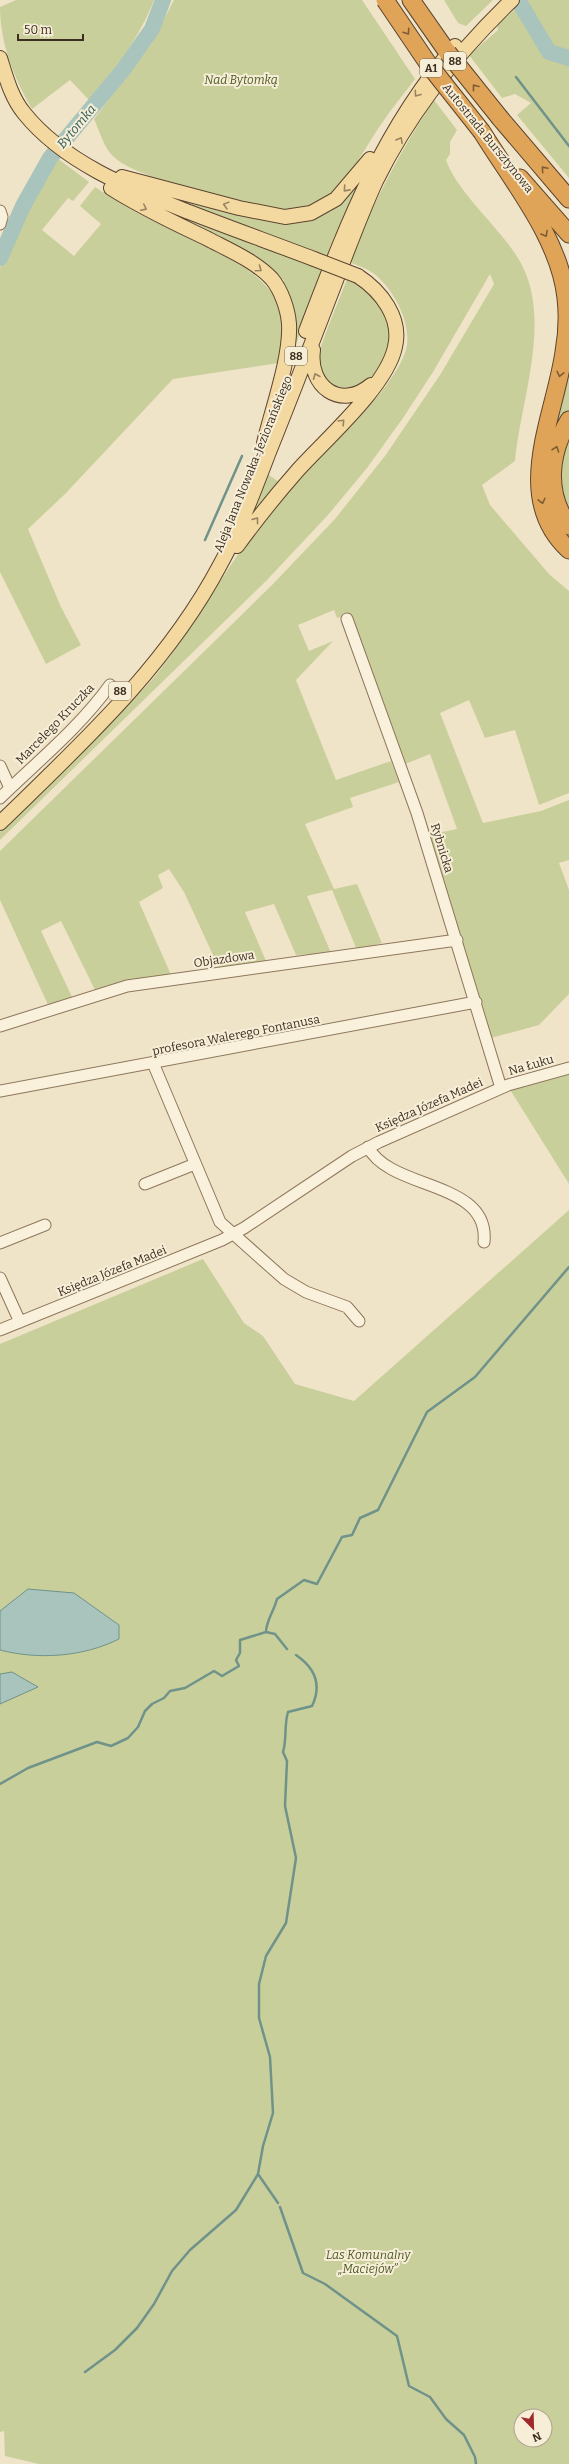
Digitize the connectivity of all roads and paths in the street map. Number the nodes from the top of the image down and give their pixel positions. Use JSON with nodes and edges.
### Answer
{"nodes":[{"id":1,"x":385,"y":0,"type":"edge"},
{"id":2,"x":412,"y":0,"type":"edge"},
{"id":3,"x":502,"y":3,"type":"edge"},
{"id":4,"x":0,"y":58,"type":"edge"},
{"id":5,"x":403,"y":113,"type":"junction"},
{"id":6,"x":482,"y":132,"type":"junction"},
{"id":7,"x":91,"y":169,"type":"junction"},
{"id":8,"x":569,"y":199,"type":"edge"},
{"id":9,"x":0,"y":211,"type":"edge"},
{"id":10,"x":0,"y":224,"type":"edge"},
{"id":11,"x":569,"y":234,"type":"edge"},
{"id":12,"x":314,"y":337,"type":"junction"},
{"id":13,"x":381,"y":376,"type":"junction"},
{"id":14,"x":569,"y":420,"type":"edge"},
{"id":15,"x":264,"y":443,"type":"junction"},
{"id":16,"x":569,"y":526,"type":"edge"},
{"id":17,"x":569,"y":550,"type":"edge"},
{"id":18,"x":209,"y":586,"type":"junction"},
{"id":19,"x":347,"y":619,"type":"dead end"},
{"id":20,"x":110,"y":685,"type":"dead end"},
{"id":21,"x":0,"y":766,"type":"edge"},
{"id":22,"x":10,"y":788,"type":"junction"},
{"id":23,"x":0,"y":798,"type":"edge"},
{"id":24,"x":0,"y":811,"type":"edge"},
{"id":25,"x":0,"y":823,"type":"edge"},
{"id":26,"x":457,"y":940,"type":"junction"},
{"id":27,"x":476,"y":1002,"type":"junction"},
{"id":28,"x":0,"y":1026,"type":"edge"},
{"id":29,"x":153,"y":1064,"type":"junction"},
{"id":30,"x":569,"y":1068,"type":"edge"},
{"id":31,"x":501,"y":1088,"type":"junction"},
{"id":32,"x":0,"y":1091,"type":"edge"},
{"id":33,"x":368,"y":1147,"type":"junction"},
{"id":34,"x":195,"y":1164,"type":"junction"},
{"id":35,"x":145,"y":1184,"type":"dead end"},
{"id":36,"x":45,"y":1225,"type":"dead end"},
{"id":37,"x":234,"y":1234,"type":"junction"},
{"id":38,"x":484,"y":1242,"type":"dead end"},
{"id":39,"x":0,"y":1243,"type":"edge"},
{"id":40,"x":0,"y":1278,"type":"edge"},
{"id":41,"x":358,"y":1321,"type":"dead end"},
{"id":42,"x":20,"y":1322,"type":"junction"},
{"id":43,"x":0,"y":1330,"type":"edge"}],
"edges":[{"from":1,"to":6,"type":"highway","name":"Autostrada Bursztynowa","number":"A1","one_way":true,"bridge":true},
{"from":8,"to":2,"type":"highway","name":"Autostrada Bursztynowa","number":"A1","one_way":true,"bridge":true},
{"from":3,"to":5,"type":"main road","name":"Aleja Jana Nowaka-Jeziorańskiego","number":"88","one_way":true},
{"from":12,"to":3,"type":"main road","name":"Aleja Jana Nowaka-Jeziorańskiego","number":"88","one_way":true},
{"from":4,"to":7,"type":"main road"},
{"from":5,"to":7,"type":"main road","one_way":true},
{"from":5,"to":15,"type":"main road","name":"Aleja Jana Nowaka-Jeziorańskiego","number":"88"},
{"from":6,"to":11,"type":"highway","name":"Autostrada Bursztynowa","number":"A1"},
{"from":6,"to":17,"type":"highway","one_way":true},
{"from":7,"to":13,"type":"main road","bridge":true},
{"from":7,"to":15,"type":"main road","one_way":true},
{"from":9,"to":10,"type":"street"},
{"from":13,"to":12,"type":"main road","one_way":true},
{"from":12,"to":18,"type":"main road","name":"Aleja Jana Nowaka-Jeziorańskiego","number":"88"},
{"from":18,"to":13,"type":"main road","one_way":true},
{"from":16,"to":14,"type":"highway","one_way":true},
{"from":15,"to":24,"type":"main road","name":"Aleja Jana Nowaka-Jeziorańskiego","number":"88"},
{"from":18,"to":25,"type":"main road","name":"Aleja Jana Nowaka-Jeziorańskiego","number":"88"},
{"from":19,"to":26,"type":"street","name":"Rybnicka"},
{"from":20,"to":22,"type":"street","name":"Marcelego Kruczka"},
{"from":21,"to":22,"type":"street"},
{"from":22,"to":23,"type":"street","name":"Marcelego Kruczka"},
{"from":26,"to":27,"type":"street","name":"Rybnicka"},
{"from":26,"to":28,"type":"street","name":"Objazdowa"},
{"from":27,"to":29,"type":"street","name":"profesora Walerego Fontanusa"},
{"from":27,"to":31,"type":"street","name":"Rybnicka"},
{"from":29,"to":32,"type":"street","name":"profesora Walerego Fontanusa"},
{"from":29,"to":34,"type":"street"},
{"from":30,"to":31,"type":"street","name":"Na Łuku"},
{"from":31,"to":33,"type":"street","name":"Księdza Józefa Madei"},
{"from":33,"to":37,"type":"street","name":"Księdza Józefa Madei"},
{"from":33,"to":38,"type":"street","name":"Księdza Józefa Madei"},
{"from":34,"to":35,"type":"street"},
{"from":34,"to":37,"type":"street"},
{"from":36,"to":39,"type":"street"},
{"from":37,"to":41,"type":"street"},
{"from":37,"to":42,"type":"street","name":"Księdza Józefa Madei"},
{"from":40,"to":42,"type":"street"},
{"from":42,"to":43,"type":"street","name":"Księdza Józefa Madei"}]}
